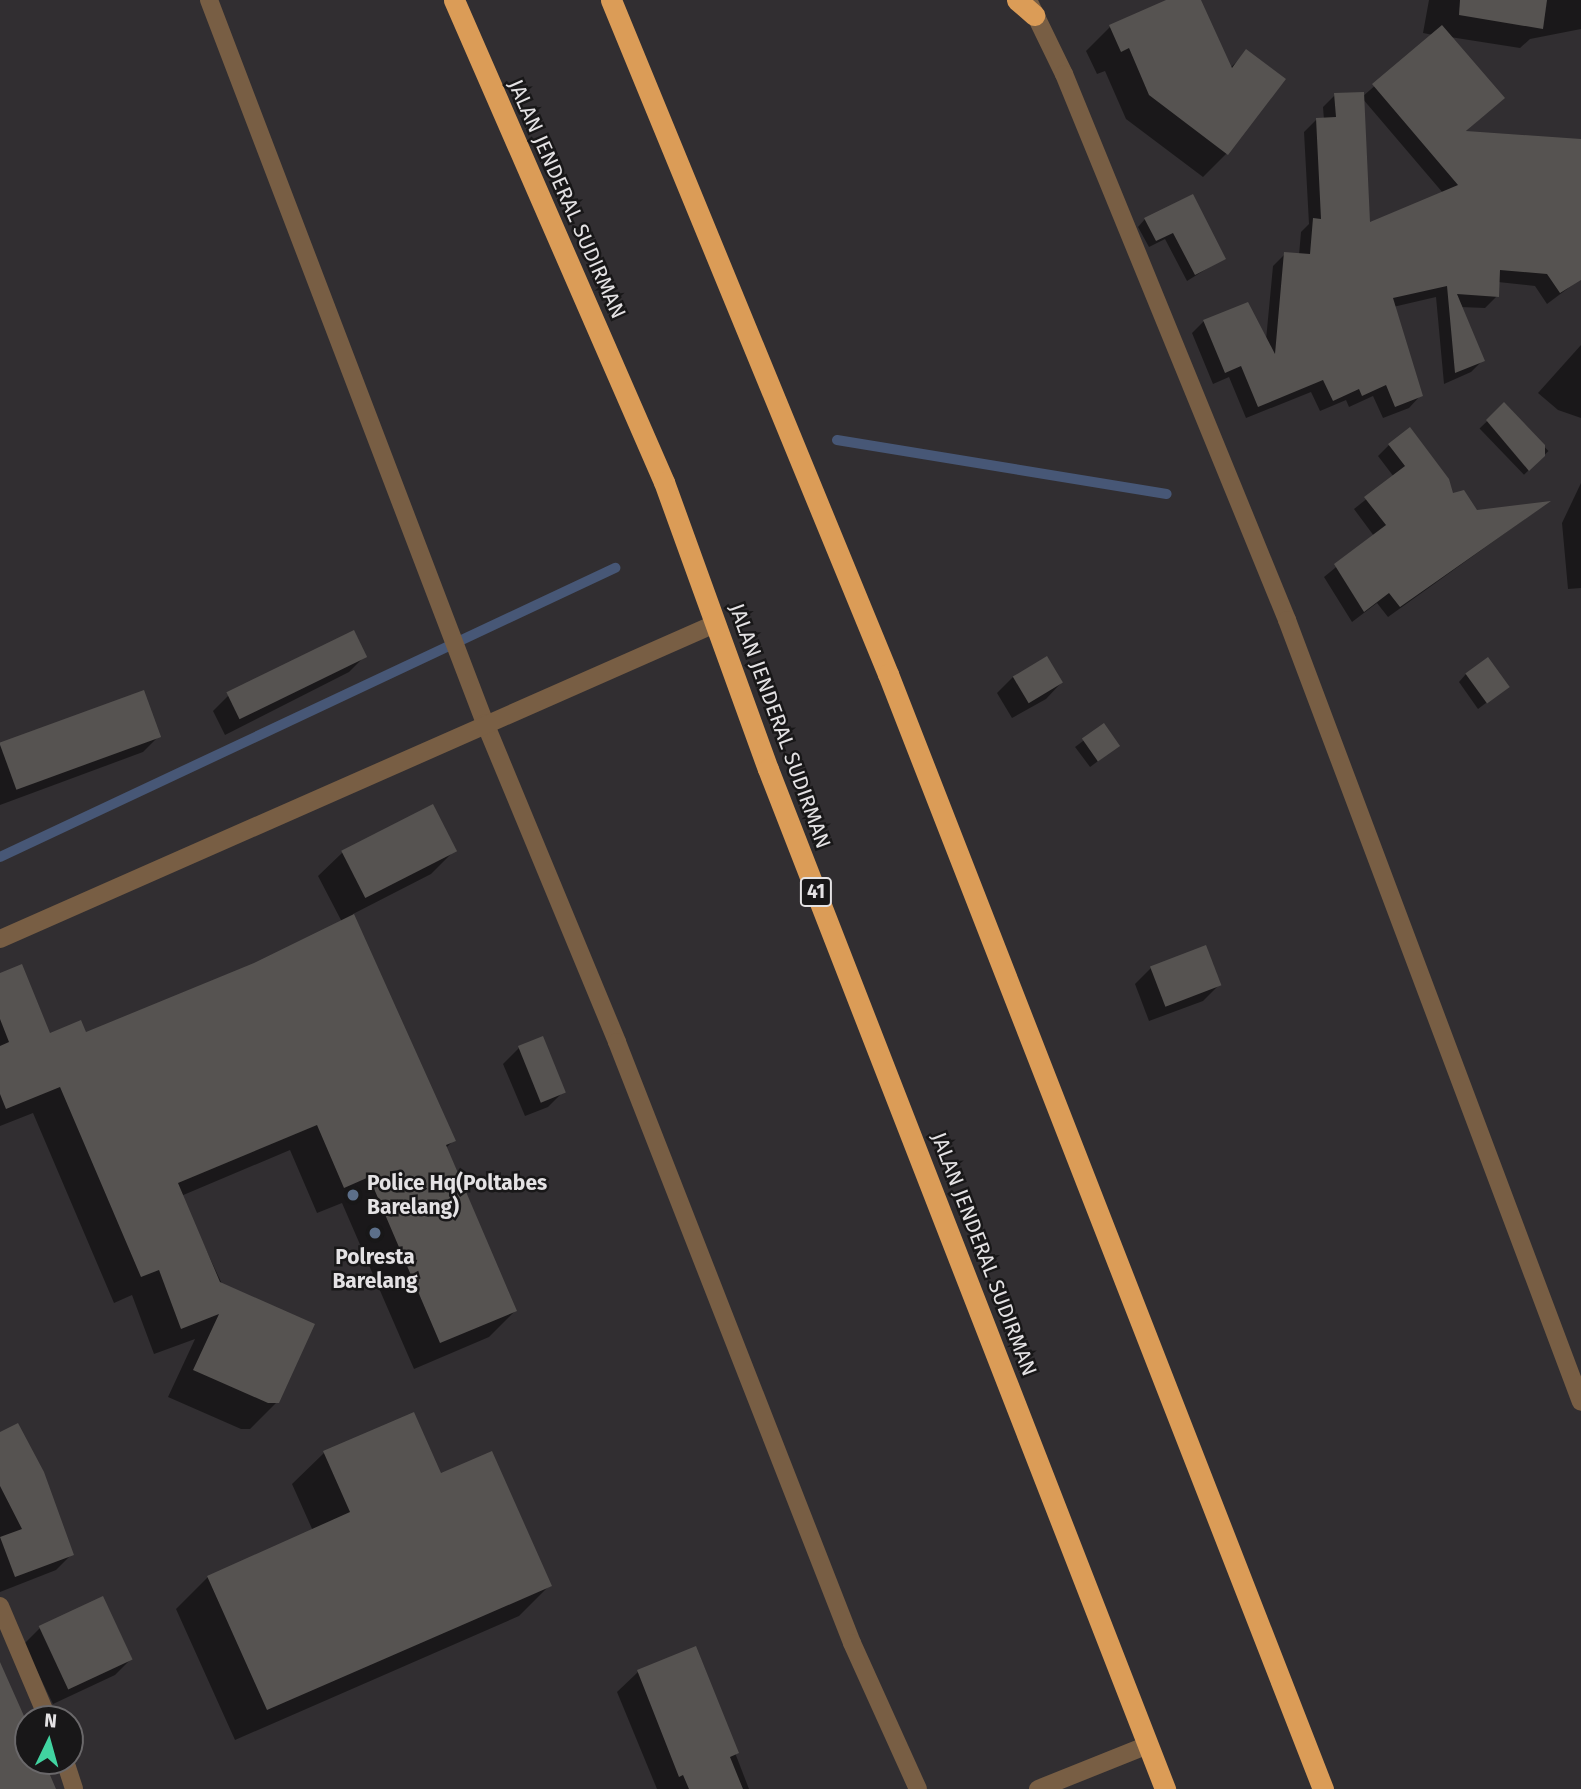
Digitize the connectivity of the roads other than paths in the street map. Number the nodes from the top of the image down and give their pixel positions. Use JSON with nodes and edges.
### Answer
{"nodes":[{"id":1,"x":209,"y":0,"type":"edge"},
{"id":2,"x":454,"y":0,"type":"edge"},
{"id":3,"x":611,"y":0,"type":"edge"},
{"id":4,"x":1017,"y":0,"type":"edge"},
{"id":5,"x":1031,"y":8,"type":"edge"},
{"id":6,"x":715,"y":624,"type":"junction"},
{"id":7,"x":485,"y":723,"type":"junction"},
{"id":8,"x":0,"y":939,"type":"edge"},
{"id":9,"x":1581,"y":1402,"type":"edge"},
{"id":10,"x":0,"y":1606,"type":"edge"},
{"id":11,"x":5,"y":1633,"type":"edge"},
{"id":12,"x":41,"y":1705,"type":"edge"},
{"id":13,"x":1147,"y":1745,"type":"junction"},
{"id":14,"x":918,"y":1789,"type":"edge"},
{"id":15,"x":1038,"y":1789,"type":"edge"},
{"id":16,"x":1165,"y":1789,"type":"edge"},
{"id":17,"x":1322,"y":1789,"type":"edge"}],
"edges":[{"from":1,"to":7,"type":"street"},
{"from":2,"to":6,"type":"highway","name":"JALAN JENDERAL SUDIRMAN","number":"41"},
{"from":3,"to":17,"type":"highway"},
{"from":4,"to":5,"type":"highway"},
{"from":5,"to":9,"type":"street"},
{"from":6,"to":7,"type":"street"},
{"from":6,"to":13,"type":"highway","name":"JALAN JENDERAL SUDIRMAN","number":"41"},
{"from":7,"to":8,"type":"street"},
{"from":7,"to":14,"type":"street"},
{"from":10,"to":11,"type":"street"},
{"from":11,"to":12,"type":"street"},
{"from":13,"to":15,"type":"street"},
{"from":13,"to":16,"type":"highway","name":"JALAN JENDERAL SUDIRMAN","number":"41"}]}
